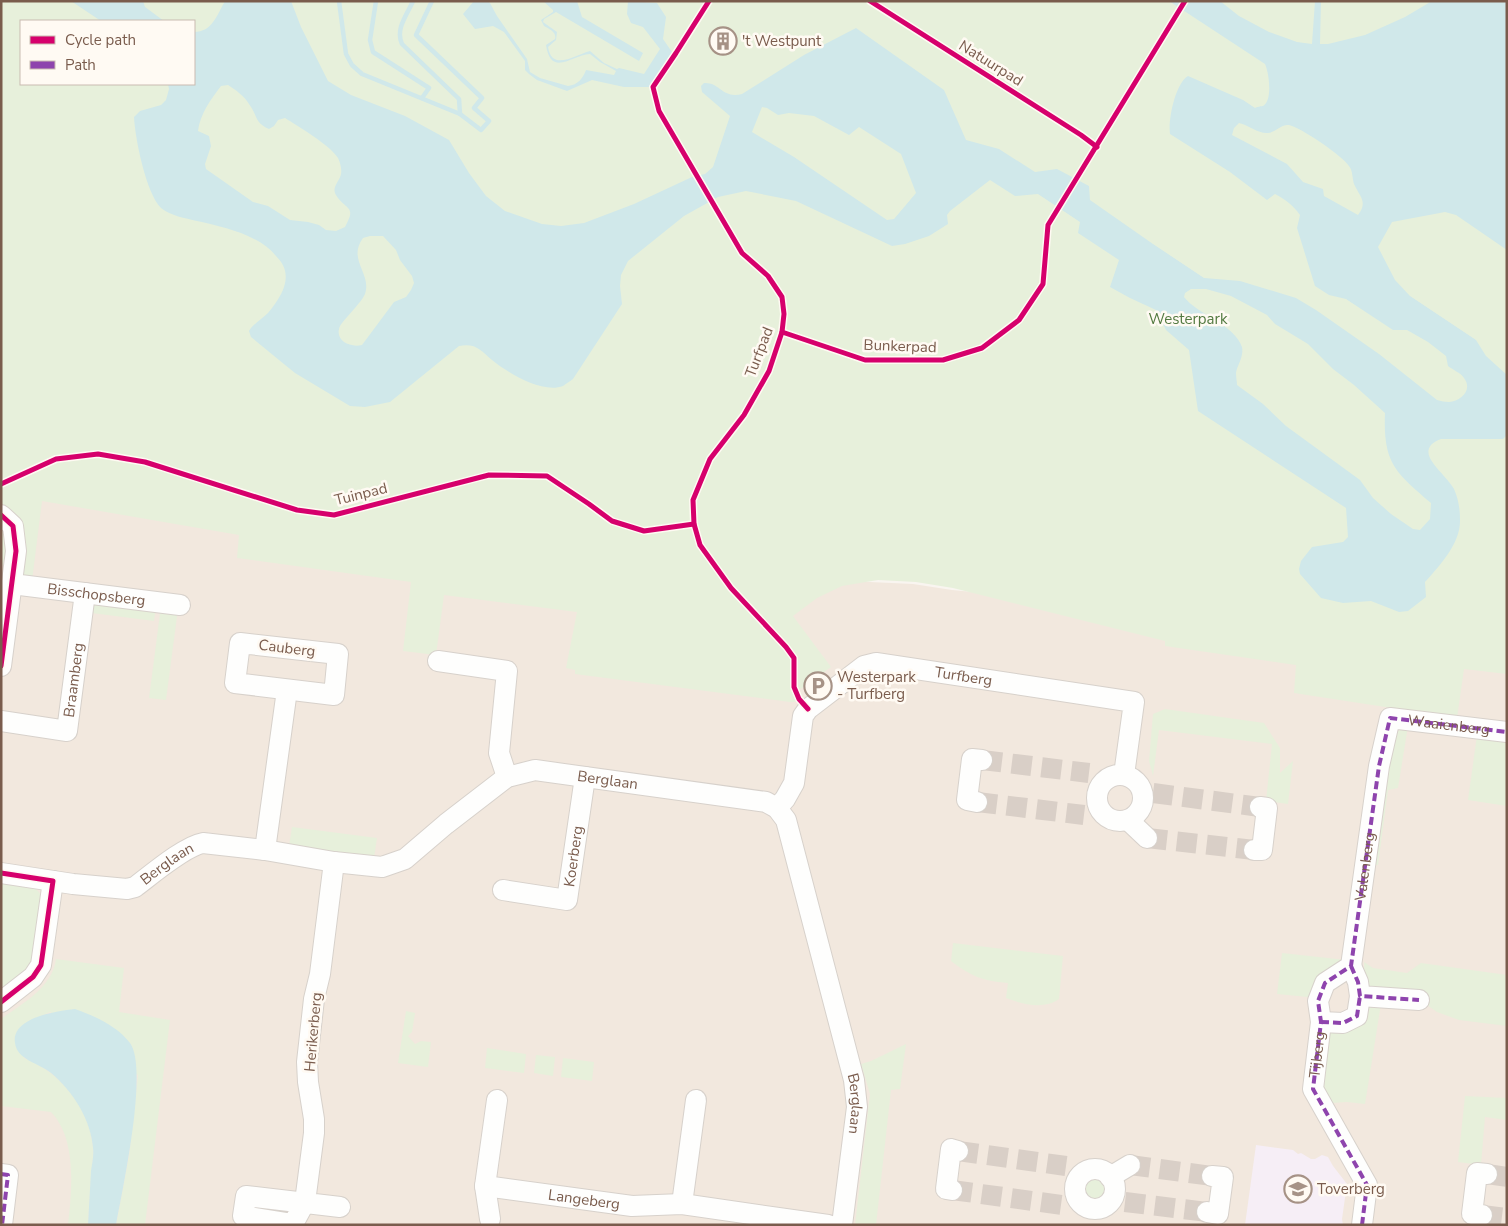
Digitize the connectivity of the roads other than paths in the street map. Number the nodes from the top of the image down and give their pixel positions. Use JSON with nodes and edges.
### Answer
{"nodes":[{"id":1,"x":1,"y":515,"type":"edge"},
{"id":2,"x":12,"y":584,"type":"junction"},
{"id":3,"x":85,"y":593,"type":"junction"},
{"id":4,"x":180,"y":605,"type":"dead end"},
{"id":5,"x":438,"y":661,"type":"dead end"},
{"id":6,"x":1,"y":666,"type":"edge"},
{"id":7,"x":287,"y":690,"type":"junction"},
{"id":8,"x":1390,"y":718,"type":"joint"},
{"id":9,"x":1,"y":721,"type":"edge"},
{"id":10,"x":1507,"y":732,"type":"edge"},
{"id":11,"x":982,"y":760,"type":"dead end"},
{"id":12,"x":1107,"y":775,"type":"junction"},
{"id":13,"x":508,"y":777,"type":"junction"},
{"id":14,"x":585,"y":777,"type":"junction"},
{"id":15,"x":977,"y":802,"type":"dead end"},
{"id":16,"x":1260,"y":807,"type":"dead end"},
{"id":17,"x":778,"y":808,"type":"junction"},
{"id":18,"x":1084,"y":815,"type":"tunnel mouth"},
{"id":19,"x":1108,"y":818,"type":"junction"},
{"id":20,"x":1128,"y":820,"type":"junction"},
{"id":21,"x":1147,"y":838,"type":"tunnel mouth"},
{"id":22,"x":265,"y":850,"type":"junction"},
{"id":23,"x":1254,"y":850,"type":"dead end"},
{"id":24,"x":334,"y":862,"type":"junction"},
{"id":25,"x":1,"y":873,"type":"edge"},
{"id":26,"x":53,"y":881,"type":"junction"},
{"id":27,"x":502,"y":890,"type":"dead end"},
{"id":28,"x":1351,"y":966,"type":"junction"},
{"id":29,"x":1360,"y":996,"type":"junction"},
{"id":30,"x":1419,"y":1000,"type":"dead end"},
{"id":31,"x":1,"y":1002,"type":"edge"},
{"id":32,"x":1321,"y":1022,"type":"junction"},
{"id":33,"x":497,"y":1100,"type":"dead end"},
{"id":34,"x":696,"y":1100,"type":"dead end"},
{"id":35,"x":958,"y":1150,"type":"dead end"},
{"id":36,"x":1130,"y":1165,"type":"tunnel mouth"},
{"id":37,"x":1,"y":1174,"type":"edge"},
{"id":38,"x":1487,"y":1174,"type":"dead end"},
{"id":39,"x":1212,"y":1176,"type":"dead end"},
{"id":40,"x":1110,"y":1177,"type":"junction"},
{"id":41,"x":485,"y":1186,"type":"junction"},
{"id":42,"x":952,"y":1190,"type":"dead end"},
{"id":43,"x":682,"y":1204,"type":"junction"},
{"id":44,"x":340,"y":1207,"type":"dead end"},
{"id":45,"x":1082,"y":1210,"type":"edge"},
{"id":46,"x":1207,"y":1212,"type":"dead end"},
{"id":47,"x":1482,"y":1215,"type":"dead end"},
{"id":48,"x":490,"y":1219,"type":"dead end"},
{"id":49,"x":1363,"y":1220,"type":"edge"},
{"id":50,"x":2,"y":1225,"type":"edge"},
{"id":51,"x":828,"y":1225,"type":"edge"},
{"id":52,"x":842,"y":1225,"type":"edge"}],
"edges":[{"from":1,"to":2,"type":"street"},
{"from":2,"to":3,"type":"street","name":"Bisschopsberg"},
{"from":2,"to":6,"type":"street"},
{"from":3,"to":4,"type":"street","name":"Bisschopsberg"},
{"from":3,"to":9,"type":"street","name":"Braamberg"},
{"from":5,"to":13,"type":"street"},
{"from":7,"to":7,"type":"street","name":"Cauberg"},
{"from":7,"to":22,"type":"street"},
{"from":8,"to":10,"type":"street","name":"Waaienberg"},
{"from":8,"to":28,"type":"street","name":"Valenberg"},
{"from":11,"to":15,"type":"street"},
{"from":12,"to":17,"type":"street","name":"Turfberg"},
{"from":12,"to":19,"type":"street","name":"Turfberg"},
{"from":12,"to":20,"type":"street"},
{"from":13,"to":14,"type":"street","name":"Berglaan"},
{"from":13,"to":24,"type":"street","name":"Berglaan"},
{"from":14,"to":17,"type":"street","name":"Berglaan"},
{"from":14,"to":27,"type":"street","name":"Koerberg"},
{"from":16,"to":23,"type":"street"},
{"from":17,"to":52,"type":"street","name":"Berglaan"},
{"from":18,"to":19,"type":"street"},
{"from":19,"to":20,"type":"street"},
{"from":20,"to":21,"type":"street"},
{"from":22,"to":24,"type":"street","name":"Berglaan"},
{"from":22,"to":26,"type":"street","name":"Berglaan"},
{"from":24,"to":44,"type":"street","name":"Herikerberg"},
{"from":25,"to":26,"type":"street"},
{"from":26,"to":31,"type":"street"},
{"from":28,"to":29,"type":"street"},
{"from":28,"to":32,"type":"street","name":"Tijberg"},
{"from":29,"to":30,"type":"street"},
{"from":29,"to":32,"type":"street","name":"Tijberg"},
{"from":32,"to":49,"type":"street","name":"Tijberg"},
{"from":33,"to":41,"type":"street"},
{"from":34,"to":43,"type":"street"},
{"from":35,"to":42,"type":"street"},
{"from":36,"to":40,"type":"street"},
{"from":37,"to":50,"type":"street"},
{"from":38,"to":47,"type":"street"},
{"from":39,"to":46,"type":"street"},
{"from":40,"to":45,"type":"street"},
{"from":40,"to":45,"type":"street"},
{"from":41,"to":43,"type":"street","name":"Langeberg"},
{"from":41,"to":48,"type":"street"},
{"from":43,"to":51,"type":"street","name":"Langeberg"}]}
